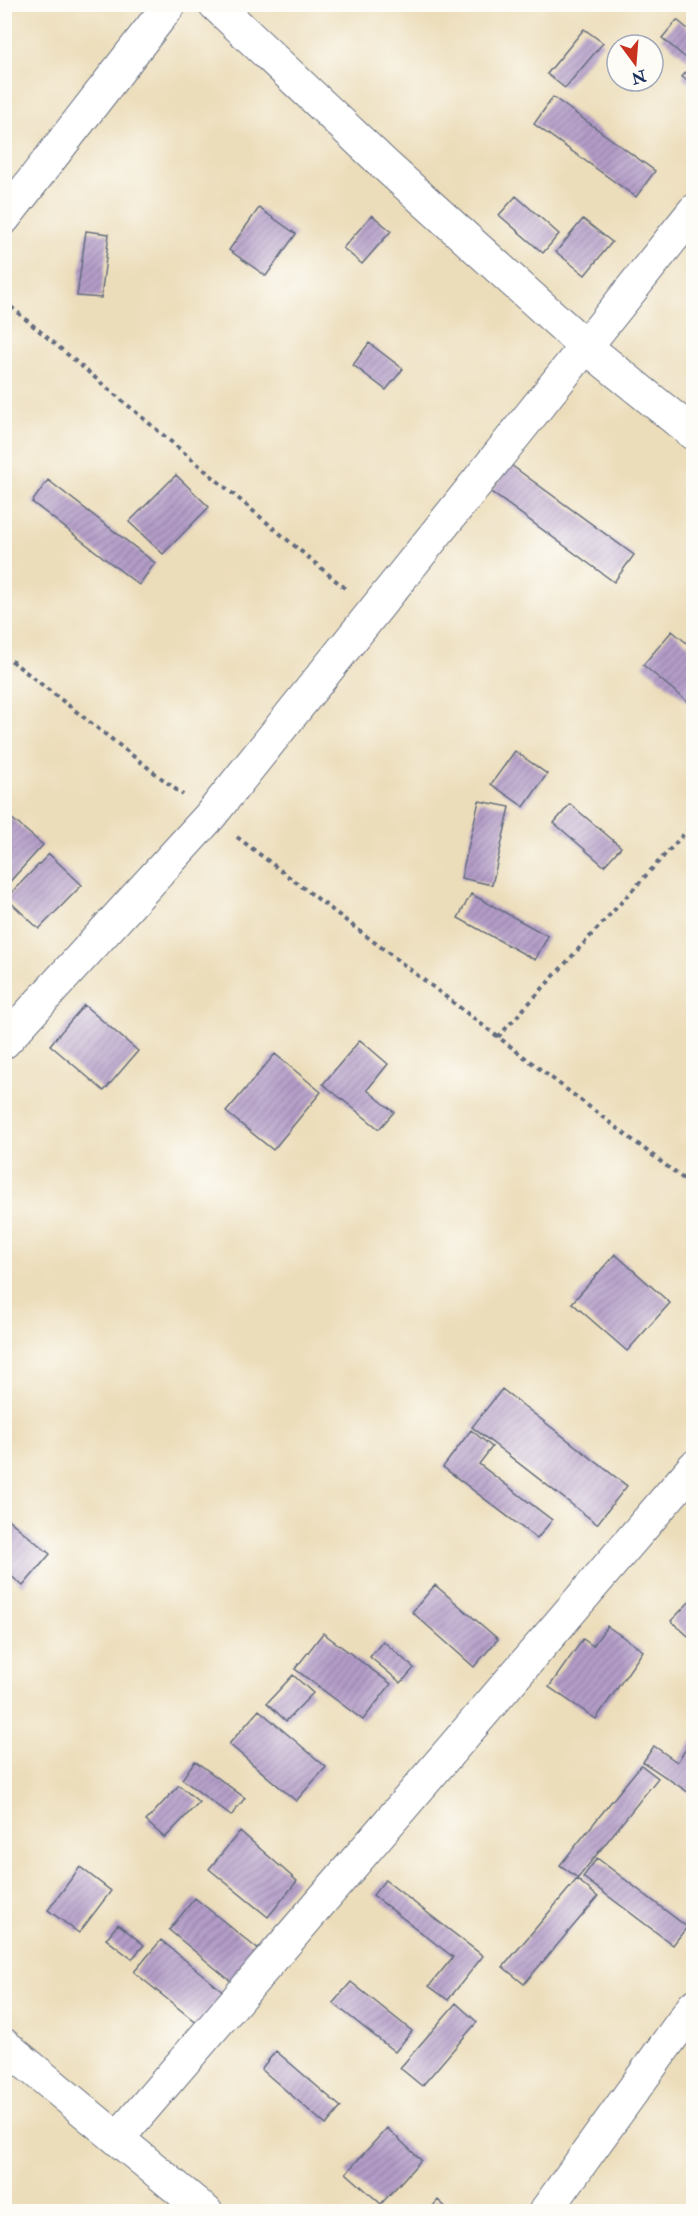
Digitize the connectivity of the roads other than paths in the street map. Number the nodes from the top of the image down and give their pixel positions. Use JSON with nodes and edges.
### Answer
{"nodes":[{"id":1,"x":170,"y":4,"type":"edge"},
{"id":2,"x":215,"y":4,"type":"edge"},
{"id":3,"x":693,"y":211,"type":"edge"},
{"id":4,"x":4,"y":218,"type":"edge"},
{"id":5,"x":585,"y":346,"type":"junction"},
{"id":6,"x":693,"y":434,"type":"edge"},
{"id":7,"x":4,"y":1042,"type":"edge"},
{"id":8,"x":693,"y":1467,"type":"edge"},
{"id":9,"x":693,"y":2006,"type":"edge"},
{"id":10,"x":4,"y":2045,"type":"edge"},
{"id":11,"x":118,"y":2138,"type":"junction"},
{"id":12,"x":206,"y":2211,"type":"edge"},
{"id":13,"x":545,"y":2211,"type":"edge"}],
"edges":[{"from":1,"to":4,"type":"street"},
{"from":2,"to":5,"type":"street"},
{"from":3,"to":5,"type":"street"},
{"from":5,"to":6,"type":"street"},
{"from":5,"to":7,"type":"street"},
{"from":8,"to":11,"type":"street"},
{"from":9,"to":13,"type":"street"},
{"from":10,"to":11,"type":"street"},
{"from":11,"to":12,"type":"street"}]}
